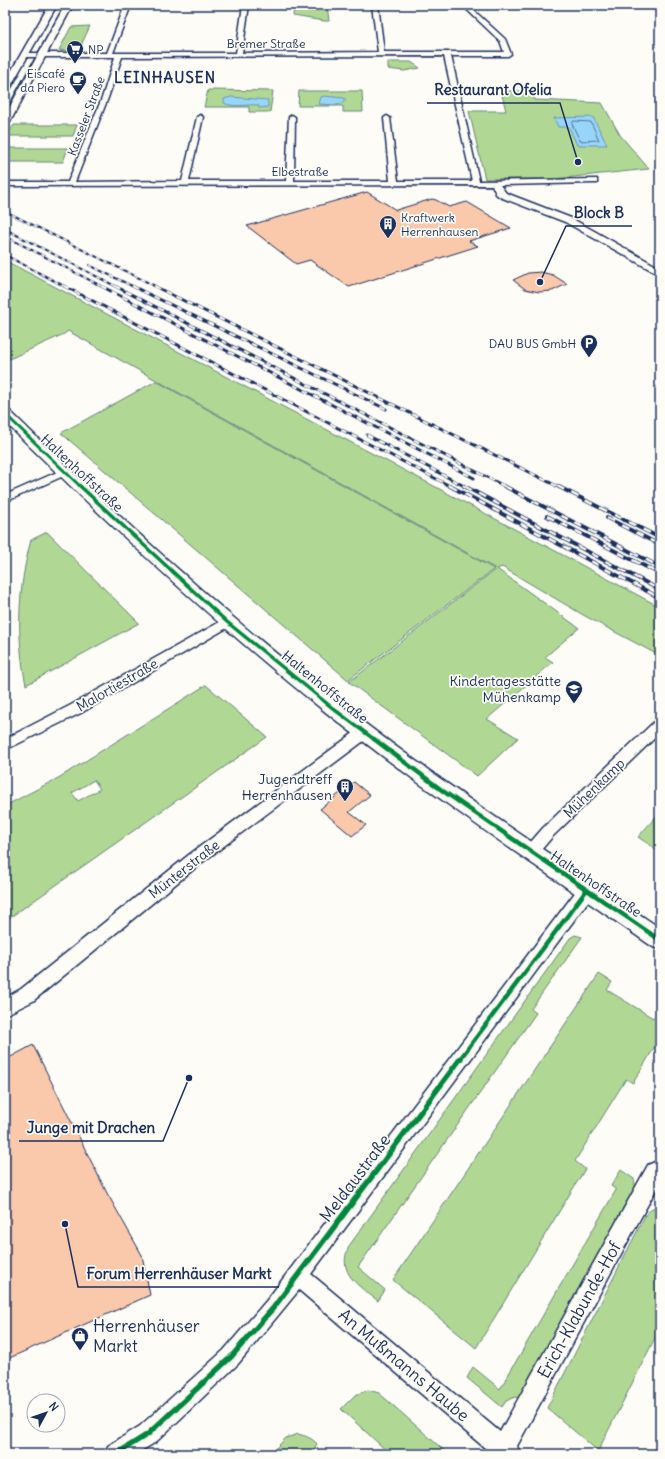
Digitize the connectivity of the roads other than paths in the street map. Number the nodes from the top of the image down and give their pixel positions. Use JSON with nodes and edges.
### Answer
{"nodes":[{"id":1,"x":52,"y":5,"type":"edge"},
{"id":2,"x":69,"y":5,"type":"edge"},
{"id":3,"x":128,"y":5,"type":"edge"},
{"id":4,"x":246,"y":5,"type":"edge"},
{"id":5,"x":375,"y":5,"type":"edge"},
{"id":6,"x":465,"y":5,"type":"edge"},
{"id":7,"x":239,"y":54,"type":"junction"},
{"id":8,"x":380,"y":54,"type":"junction"},
{"id":9,"x":447,"y":54,"type":"junction"},
{"id":10,"x":24,"y":55,"type":"junction"},
{"id":11,"x":43,"y":55,"type":"junction"},
{"id":12,"x":108,"y":55,"type":"junction"},
{"id":13,"x":119,"y":55,"type":"junction"},
{"id":14,"x":5,"y":88,"type":"edge"},
{"id":15,"x":200,"y":117,"type":"dead end"},
{"id":16,"x":292,"y":117,"type":"dead end"},
{"id":17,"x":387,"y":118,"type":"dead end"},
{"id":18,"x":5,"y":122,"type":"edge"},
{"id":19,"x":594,"y":181,"type":"dead end"},
{"id":20,"x":71,"y":183,"type":"junction"},
{"id":21,"x":185,"y":183,"type":"junction"},
{"id":22,"x":290,"y":183,"type":"junction"},
{"id":23,"x":394,"y":183,"type":"junction"},
{"id":24,"x":476,"y":183,"type":"junction"},
{"id":25,"x":495,"y":183,"type":"junction"},
{"id":26,"x":5,"y":184,"type":"edge"},
{"id":27,"x":660,"y":272,"type":"edge"},
{"id":28,"x":5,"y":414,"type":"edge"},
{"id":29,"x":64,"y":472,"type":"junction"},
{"id":30,"x":5,"y":499,"type":"edge"},
{"id":31,"x":227,"y":622,"type":"junction"},
{"id":32,"x":660,"y":725,"type":"edge"},
{"id":33,"x":364,"y":733,"type":"junction"},
{"id":34,"x":5,"y":745,"type":"edge"},
{"id":35,"x":530,"y":852,"type":"junction"},
{"id":36,"x":586,"y":891,"type":"junction"},
{"id":37,"x":660,"y":940,"type":"edge"},
{"id":38,"x":5,"y":1007,"type":"edge"},
{"id":39,"x":655,"y":1172,"type":"dead end"},
{"id":40,"x":298,"y":1276,"type":"junction"},
{"id":41,"x":506,"y":1451,"type":"edge"},
{"id":42,"x":116,"y":1454,"type":"edge"}],
"edges":[{"from":1,"to":10,"type":"street"},
{"from":2,"to":11,"type":"street"},
{"from":3,"to":12,"type":"street"},
{"from":4,"to":7,"type":"street"},
{"from":5,"to":8,"type":"street"},
{"from":6,"to":9,"type":"street","name":"Bremer Straße"},
{"from":7,"to":8,"type":"street","name":"Bremer Straße"},
{"from":7,"to":13,"type":"street","name":"Bremer Straße"},
{"from":8,"to":9,"type":"street","name":"Bremer Straße"},
{"from":9,"to":24,"type":"street"},
{"from":10,"to":11,"type":"street","name":"Bremer Straße"},
{"from":10,"to":14,"type":"street"},
{"from":11,"to":12,"type":"street","name":"Bremer Straße"},
{"from":11,"to":18,"type":"street"},
{"from":12,"to":13,"type":"street","name":"Bremer Straße"},
{"from":13,"to":20,"type":"street","name":"Kasseler Straße"},
{"from":15,"to":21,"type":"street"},
{"from":16,"to":22,"type":"street"},
{"from":17,"to":23,"type":"street"},
{"from":19,"to":25,"type":"street","name":"Elbestraße"},
{"from":20,"to":21,"type":"street","name":"Elbestraße"},
{"from":20,"to":26,"type":"street","name":"Elbestraße"},
{"from":21,"to":22,"type":"street","name":"Elbestraße"},
{"from":22,"to":23,"type":"street","name":"Elbestraße"},
{"from":23,"to":24,"type":"street","name":"Elbestraße"},
{"from":24,"to":25,"type":"street","name":"Elbestraße"},
{"from":25,"to":27,"type":"street"},
{"from":28,"to":29,"type":"street","name":"Haltenhoffstraße"},
{"from":29,"to":30,"type":"street"},
{"from":29,"to":31,"type":"street","name":"Haltenhoffstraße"},
{"from":31,"to":33,"type":"street","name":"Haltenhoffstraße"},
{"from":31,"to":34,"type":"street","name":"Malortiestraße"},
{"from":32,"to":35,"type":"street","name":"Mühenkamp"},
{"from":33,"to":35,"type":"street","name":"Haltenhoffstraße"},
{"from":33,"to":38,"type":"street","name":"Münterstraße"},
{"from":35,"to":36,"type":"street","name":"Haltenhoffstraße"},
{"from":36,"to":37,"type":"street","name":"Haltenhoffstraße"},
{"from":36,"to":40,"type":"street","name":"Meldaustraße"},
{"from":39,"to":41,"type":"street","name":"Erich-Klabunde-Hof"},
{"from":40,"to":41,"type":"street","name":"An Mußmanns Haube"},
{"from":40,"to":42,"type":"street","name":"Meldaustraße"}]}
